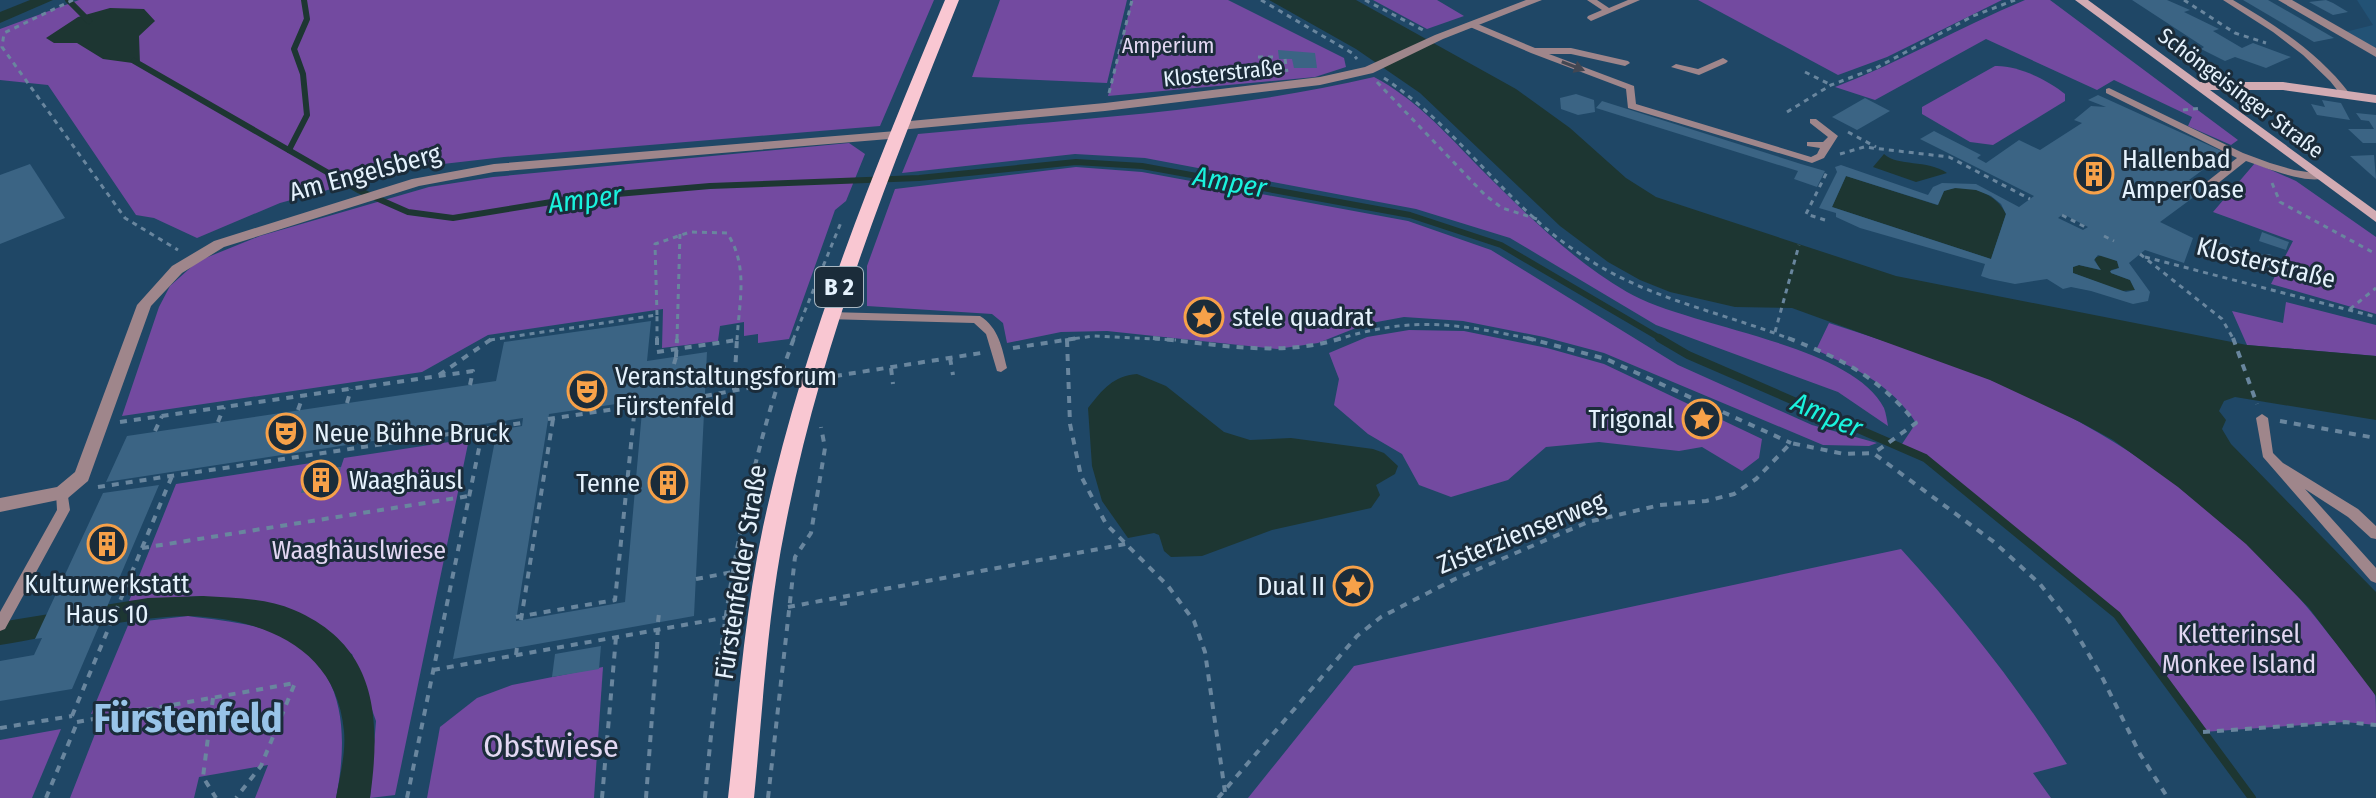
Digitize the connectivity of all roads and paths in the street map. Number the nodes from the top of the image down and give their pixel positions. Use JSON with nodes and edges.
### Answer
{"nodes":[{"id":1,"x":73,"y":0,"type":"edge"},
{"id":2,"x":952,"y":0,"type":"edge"},
{"id":3,"x":1132,"y":0,"type":"edge"},
{"id":4,"x":1261,"y":0,"type":"edge"},
{"id":5,"x":1365,"y":0,"type":"edge"},
{"id":6,"x":1536,"y":0,"type":"edge"},
{"id":7,"x":1591,"y":0,"type":"edge"},
{"id":8,"x":1636,"y":0,"type":"edge"},
{"id":9,"x":2015,"y":0,"type":"edge"},
{"id":10,"x":2081,"y":0,"type":"edge"},
{"id":11,"x":2184,"y":0,"type":"edge"},
{"id":12,"x":2227,"y":0,"type":"edge"},
{"id":13,"x":2284,"y":0,"type":"edge"},
{"id":14,"x":1619,"y":3,"type":"edge"},
{"id":15,"x":1609,"y":11,"type":"junction"},
{"id":16,"x":1591,"y":18,"type":"dead end"},
{"id":17,"x":1473,"y":25,"type":"junction"},
{"id":18,"x":1436,"y":39,"type":"junction"},
{"id":19,"x":2265,"y":42,"type":"dead end"},
{"id":20,"x":1534,"y":51,"type":"junction"},
{"id":21,"x":2376,"y":53,"type":"edge"},
{"id":22,"x":1258,"y":57,"type":"dead end"},
{"id":23,"x":1278,"y":57,"type":"dead end"},
{"id":24,"x":1723,"y":61,"type":"dead end"},
{"id":25,"x":1625,"y":63,"type":"dead end"},
{"id":26,"x":1676,"y":67,"type":"dead end"},
{"id":27,"x":1372,"y":69,"type":"junction"},
{"id":28,"x":1805,"y":72,"type":"dead end"},
{"id":29,"x":1831,"y":85,"type":"junction"},
{"id":30,"x":2200,"y":86,"type":"junction"},
{"id":31,"x":2109,"y":91,"type":"dead end"},
{"id":32,"x":2345,"y":94,"type":"junction"},
{"id":33,"x":2376,"y":99,"type":"edge"},
{"id":34,"x":1105,"y":107,"type":"junction"},
{"id":35,"x":1787,"y":112,"type":"dead end"},
{"id":36,"x":1813,"y":121,"type":"dead end"},
{"id":37,"x":898,"y":130,"type":"junction"},
{"id":38,"x":1810,"y":144,"type":"dead end"},
{"id":39,"x":1826,"y":145,"type":"junction"},
{"id":40,"x":2244,"y":157,"type":"junction"},
{"id":41,"x":1834,"y":159,"type":"dead end"},
{"id":42,"x":1831,"y":165,"type":"dead end"},
{"id":43,"x":2321,"y":177,"type":"junction"},
{"id":44,"x":2208,"y":186,"type":"dead end"},
{"id":45,"x":2030,"y":199,"type":"dead end"},
{"id":46,"x":2062,"y":215,"type":"dead end"},
{"id":47,"x":2376,"y":218,"type":"edge"},
{"id":48,"x":1538,"y":220,"type":"junction"},
{"id":49,"x":1825,"y":220,"type":"dead end"},
{"id":50,"x":2087,"y":228,"type":"dead end"},
{"id":51,"x":680,"y":233,"type":"junction"},
{"id":52,"x":2104,"y":236,"type":"dead end"},
{"id":53,"x":2114,"y":241,"type":"dead end"},
{"id":54,"x":1799,"y":245,"type":"dead end"},
{"id":55,"x":2376,"y":254,"type":"edge"},
{"id":56,"x":190,"y":258,"type":"junction"},
{"id":57,"x":2376,"y":288,"type":"edge"},
{"id":58,"x":2350,"y":309,"type":"junction"},
{"id":59,"x":657,"y":315,"type":"junction"},
{"id":60,"x":829,"y":316,"type":"junction"},
{"id":61,"x":2376,"y":317,"type":"edge"},
{"id":62,"x":1775,"y":332,"type":"junction"},
{"id":63,"x":737,"y":340,"type":"junction"},
{"id":64,"x":1067,"y":340,"type":"junction"},
{"id":65,"x":997,"y":351,"type":"junction"},
{"id":66,"x":950,"y":358,"type":"junction"},
{"id":67,"x":674,"y":364,"type":"dead end"},
{"id":68,"x":891,"y":368,"type":"junction"},
{"id":69,"x":1001,"y":368,"type":"dead end"},
{"id":70,"x":953,"y":375,"type":"dead end"},
{"id":71,"x":437,"y":376,"type":"junction"},
{"id":72,"x":831,"y":376,"type":"dead end"},
{"id":73,"x":792,"y":380,"type":"dead end"},
{"id":74,"x":893,"y":384,"type":"dead end"},
{"id":75,"x":470,"y":385,"type":"dead end"},
{"id":76,"x":351,"y":389,"type":"junction"},
{"id":77,"x":734,"y":390,"type":"junction"},
{"id":78,"x":303,"y":396,"type":"junction"},
{"id":79,"x":705,"y":396,"type":"dead end"},
{"id":80,"x":347,"y":403,"type":"dead end"},
{"id":81,"x":643,"y":405,"type":"dead end"},
{"id":82,"x":635,"y":406,"type":"junction"},
{"id":83,"x":224,"y":407,"type":"junction"},
{"id":84,"x":298,"y":410,"type":"dead end"},
{"id":85,"x":162,"y":416,"type":"junction"},
{"id":86,"x":2262,"y":418,"type":"junction"},
{"id":87,"x":820,"y":421,"type":"dead end"},
{"id":88,"x":218,"y":422,"type":"dead end"},
{"id":89,"x":522,"y":423,"type":"dead end"},
{"id":90,"x":101,"y":425,"type":"junction"},
{"id":91,"x":483,"y":429,"type":"junction"},
{"id":92,"x":155,"y":431,"type":"dead end"},
{"id":93,"x":2376,"y":438,"type":"edge"},
{"id":94,"x":1791,"y":443,"type":"junction"},
{"id":95,"x":1873,"y":453,"type":"junction"},
{"id":96,"x":2274,"y":462,"type":"junction"},
{"id":97,"x":172,"y":476,"type":"junction"},
{"id":98,"x":116,"y":484,"type":"junction"},
{"id":99,"x":103,"y":486,"type":"dead end"},
{"id":100,"x":113,"y":491,"type":"dead end"},
{"id":101,"x":62,"y":493,"type":"junction"},
{"id":102,"x":469,"y":496,"type":"junction"},
{"id":103,"x":0,"y":505,"type":"edge"},
{"id":104,"x":2376,"y":534,"type":"edge"},
{"id":105,"x":1131,"y":543,"type":"dead end"},
{"id":106,"x":1124,"y":544,"type":"junction"},
{"id":107,"x":142,"y":548,"type":"junction"},
{"id":108,"x":733,"y":572,"type":"dead end"},
{"id":109,"x":2376,"y":577,"type":"edge"},
{"id":110,"x":696,"y":579,"type":"dead end"},
{"id":111,"x":846,"y":595,"type":"junction"},
{"id":112,"x":840,"y":604,"type":"dead end"},
{"id":113,"x":788,"y":607,"type":"junction"},
{"id":114,"x":762,"y":611,"type":"junction"},
{"id":115,"x":659,"y":613,"type":"dead end"},
{"id":116,"x":2,"y":621,"type":"edge"},
{"id":117,"x":616,"y":637,"type":"junction"},
{"id":118,"x":517,"y":647,"type":"dead end"},
{"id":119,"x":516,"y":655,"type":"junction"},
{"id":120,"x":433,"y":670,"type":"junction"},
{"id":121,"x":213,"y":698,"type":"junction"},
{"id":122,"x":72,"y":716,"type":"junction"},
{"id":123,"x":77,"y":722,"type":"junction"},
{"id":124,"x":2376,"y":725,"type":"edge"},
{"id":125,"x":0,"y":728,"type":"edge"},
{"id":126,"x":2203,"y":732,"type":"dead end"},
{"id":127,"x":1225,"y":792,"type":"junction"},
{"id":128,"x":46,"y":798,"type":"edge"},
{"id":129,"x":216,"y":798,"type":"edge"},
{"id":130,"x":236,"y":798,"type":"edge"},
{"id":131,"x":407,"y":798,"type":"edge"},
{"id":132,"x":602,"y":798,"type":"edge"},
{"id":133,"x":646,"y":798,"type":"edge"},
{"id":134,"x":741,"y":798,"type":"edge"},
{"id":135,"x":768,"y":798,"type":"edge"},
{"id":136,"x":1218,"y":798,"type":"edge"},
{"id":137,"x":2168,"y":798,"type":"edge"}],
"edges":[{"from":1,"to":56,"type":"path"},
{"from":2,"to":37,"type":"main road","name":"Fürstenfelder Straße","number":"B 2"},
{"from":3,"to":34,"type":"path"},
{"from":4,"to":27,"type":"path"},
{"from":5,"to":18,"type":"path"},
{"from":6,"to":17,"type":"street","name":"Klosterstraße"},
{"from":7,"to":15,"type":"lane"},
{"from":8,"to":14,"type":"lane"},
{"from":9,"to":29,"type":"path"},
{"from":10,"to":30,"type":"street","name":"Schöngeisinger Straße"},
{"from":11,"to":19,"type":"path"},
{"from":12,"to":32,"type":"lane"},
{"from":13,"to":21,"type":"street"},
{"from":14,"to":15,"type":"lane"},
{"from":15,"to":16,"type":"lane"},
{"from":17,"to":18,"type":"street","name":"Klosterstraße"},
{"from":17,"to":20,"type":"lane"},
{"from":18,"to":27,"type":"street","name":"Klosterstraße"},
{"from":20,"to":25,"type":"lane"},
{"from":20,"to":39,"type":"lane","one_way":true},
{"from":22,"to":23,"type":"path"},
{"from":24,"to":26,"type":"lane"},
{"from":27,"to":34,"type":"street","name":"Klosterstraße"},
{"from":27,"to":48,"type":"path"},
{"from":27,"to":48,"type":"path"},
{"from":28,"to":29,"type":"path"},
{"from":29,"to":35,"type":"path"},
{"from":30,"to":32,"type":"street"},
{"from":30,"to":43,"type":"street","name":"Schöngeisinger Straße"},
{"from":31,"to":40,"type":"lane"},
{"from":32,"to":33,"type":"street"},
{"from":34,"to":37,"type":"street","name":"Klosterstraße"},
{"from":36,"to":39,"type":"lane"},
{"from":37,"to":56,"type":"street","name":"Am Engelsberg"},
{"from":37,"to":60,"type":"main road","name":"Fürstenfelder Straße","number":"B 2"},
{"from":38,"to":39,"type":"lane"},
{"from":40,"to":43,"type":"lane"},
{"from":40,"to":44,"type":"lane"},
{"from":40,"to":55,"type":"path"},
{"from":41,"to":45,"type":"path"},
{"from":42,"to":49,"type":"path"},
{"from":43,"to":47,"type":"street","name":"Schöngeisinger Straße"},
{"from":46,"to":50,"type":"path"},
{"from":48,"to":62,"type":"path"},
{"from":51,"to":59,"type":"path"},
{"from":51,"to":63,"type":"path"},
{"from":51,"to":67,"type":"path","bridge":true},
{"from":52,"to":53,"type":"path"},
{"from":54,"to":62,"type":"path"},
{"from":56,"to":90,"type":"street","name":"Am Engelsberg"},
{"from":57,"to":58,"type":"path"},
{"from":58,"to":61,"type":"path","name":"Klosterstraße"},
{"from":58,"to":86,"type":"path","name":"Klosterstraße"},
{"from":59,"to":63,"type":"path"},
{"from":59,"to":71,"type":"path"},
{"from":60,"to":65,"type":"lane"},
{"from":60,"to":114,"type":"main road","name":"Fürstenfelder Straße","number":"B 2"},
{"from":62,"to":95,"type":"path"},
{"from":63,"to":77,"type":"path"},
{"from":64,"to":65,"type":"path"},
{"from":64,"to":94,"type":"path"},
{"from":64,"to":106,"type":"path"},
{"from":65,"to":66,"type":"path"},
{"from":65,"to":69,"type":"lane"},
{"from":66,"to":68,"type":"path"},
{"from":66,"to":70,"type":"path"},
{"from":68,"to":72,"type":"path"},
{"from":68,"to":74,"type":"path"},
{"from":71,"to":75,"type":"path"},
{"from":71,"to":76,"type":"path"},
{"from":73,"to":77,"type":"path"},
{"from":76,"to":78,"type":"path"},
{"from":76,"to":80,"type":"path"},
{"from":77,"to":79,"type":"path"},
{"from":78,"to":83,"type":"path"},
{"from":78,"to":84,"type":"path"},
{"from":81,"to":82,"type":"path"},
{"from":82,"to":82,"type":"path"},
{"from":83,"to":85,"type":"path"},
{"from":83,"to":88,"type":"path"},
{"from":85,"to":90,"type":"path"},
{"from":85,"to":92,"type":"path"},
{"from":86,"to":93,"type":"path"},
{"from":86,"to":96,"type":"lane"},
{"from":87,"to":113,"type":"path"},
{"from":89,"to":91,"type":"path"},
{"from":90,"to":101,"type":"street","name":"Am Engelsberg"},
{"from":91,"to":97,"type":"path"},
{"from":91,"to":102,"type":"path"},
{"from":94,"to":95,"type":"path"},
{"from":94,"to":127,"type":"path","name":"Zisterzienserweg"},
{"from":95,"to":137,"type":"path"},
{"from":96,"to":104,"type":"lane"},
{"from":96,"to":109,"type":"lane"},
{"from":97,"to":98,"type":"path"},
{"from":97,"to":107,"type":"path"},
{"from":98,"to":99,"type":"path"},
{"from":98,"to":100,"type":"path"},
{"from":101,"to":103,"type":"street"},
{"from":101,"to":116,"type":"lane"},
{"from":102,"to":107,"type":"path"},
{"from":102,"to":120,"type":"path"},
{"from":105,"to":106,"type":"path"},
{"from":106,"to":111,"type":"path"},
{"from":106,"to":127,"type":"path"},
{"from":107,"to":122,"type":"path"},
{"from":108,"to":110,"type":"path"},
{"from":111,"to":112,"type":"path"},
{"from":111,"to":113,"type":"path"},
{"from":113,"to":114,"type":"path"},
{"from":113,"to":135,"type":"path"},
{"from":114,"to":117,"type":"path"},
{"from":114,"to":134,"type":"main road","name":"Fürstenfelder Straße","number":"B 2"},
{"from":115,"to":133,"type":"path","bridge":true},
{"from":117,"to":119,"type":"path"},
{"from":117,"to":132,"type":"path"},
{"from":118,"to":119,"type":"path"},
{"from":119,"to":120,"type":"path"},
{"from":120,"to":131,"type":"path"},
{"from":121,"to":123,"type":"path"},
{"from":121,"to":129,"type":"path"},
{"from":121,"to":130,"type":"path"},
{"from":122,"to":123,"type":"path"},
{"from":122,"to":125,"type":"path"},
{"from":123,"to":128,"type":"path"},
{"from":124,"to":126,"type":"path"},
{"from":127,"to":136,"type":"path","name":"Zisterzienserweg"}]}
